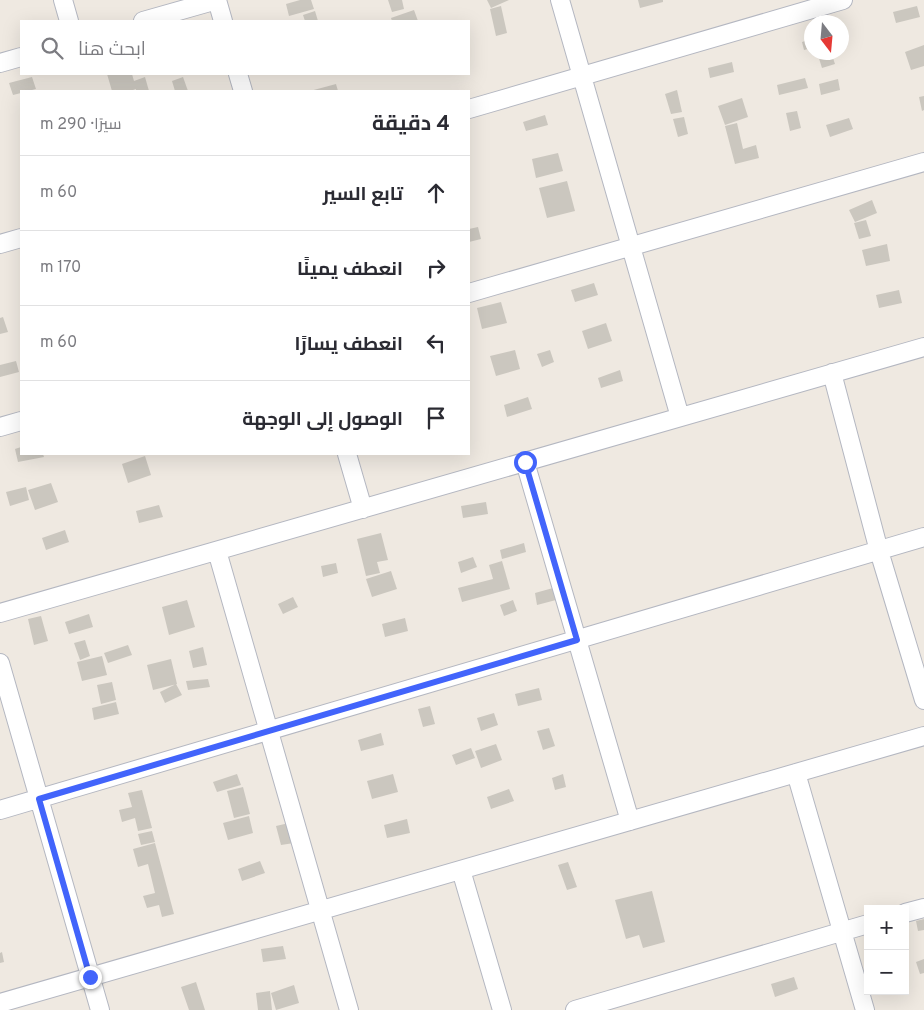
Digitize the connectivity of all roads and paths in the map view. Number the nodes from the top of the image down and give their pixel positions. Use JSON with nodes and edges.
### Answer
{"nodes":[{"id":1,"x":63,"y":0,"type":"edge"},
{"id":2,"x":217,"y":0,"type":"edge"},
{"id":3,"x":560,"y":0,"type":"edge"},
{"id":4,"x":843,"y":0,"type":"edge"},
{"id":5,"x":69,"y":20,"type":"edge"},
{"id":6,"x":147,"y":20,"type":"edge"},
{"id":7,"x":223,"y":20,"type":"edge"},
{"id":8,"x":20,"y":56,"type":"edge"},
{"id":9,"x":0,"y":63,"type":"edge"},
{"id":10,"x":238,"y":75,"type":"edge"},
{"id":11,"x":582,"y":76,"type":"junction"},
{"id":12,"x":244,"y":90,"type":"edge"},
{"id":13,"x":470,"y":109,"type":"edge"},
{"id":14,"x":924,"y":162,"type":"edge"},
{"id":15,"x":20,"y":238,"type":"edge"},
{"id":16,"x":0,"y":244,"type":"edge"},
{"id":17,"x":631,"y":246,"type":"junction"},
{"id":18,"x":470,"y":292,"type":"edge"},
{"id":19,"x":924,"y":346,"type":"edge"},
{"id":20,"x":832,"y":373,"type":"junction"},
{"id":21,"x":680,"y":417,"type":"junction"},
{"id":22,"x":20,"y":421,"type":"edge"},
{"id":23,"x":0,"y":427,"type":"edge"},
{"id":24,"x":347,"y":455,"type":"edge"},
{"id":25,"x":525,"y":462,"type":"junction"},
{"id":26,"x":363,"y":509,"type":"junction"},
{"id":27,"x":924,"y":538,"type":"edge"},
{"id":28,"x":217,"y":551,"type":"junction"},
{"id":29,"x":879,"y":551,"type":"junction"},
{"id":30,"x":0,"y":614,"type":"edge"},
{"id":31,"x":577,"y":640,"type":"junction"},
{"id":32,"x":0,"y":663,"type":"edge"},
{"id":33,"x":924,"y":700,"type":"edge"},
{"id":34,"x":269,"y":731,"type":"junction"},
{"id":35,"x":924,"y":736,"type":"edge"},
{"id":36,"x":796,"y":773,"type":"junction"},
{"id":37,"x":39,"y":799,"type":"junction"},
{"id":38,"x":0,"y":810,"type":"edge"},
{"id":39,"x":630,"y":821,"type":"junction"},
{"id":40,"x":461,"y":870,"type":"junction"},
{"id":41,"x":924,"y":908,"type":"edge"},
{"id":42,"x":320,"y":910,"type":"junction"},
{"id":43,"x":909,"y":913,"type":"edge"},
{"id":44,"x":864,"y":925,"type":"edge"},
{"id":45,"x":842,"y":932,"type":"junction"},
{"id":46,"x":90,"y":977,"type":"junction"},
{"id":47,"x":0,"y":1003,"type":"edge"},
{"id":48,"x":100,"y":1010,"type":"edge"},
{"id":49,"x":348,"y":1010,"type":"edge"},
{"id":50,"x":502,"y":1010,"type":"edge"},
{"id":51,"x":575,"y":1010,"type":"edge"},
{"id":52,"x":865,"y":1010,"type":"edge"}],
"edges":[{"from":1,"to":5,"type":"street"},
{"from":2,"to":6,"type":"street"},
{"from":2,"to":7,"type":"street"},
{"from":3,"to":11,"type":"street"},
{"from":4,"to":11,"type":"street"},
{"from":8,"to":9,"type":"street"},
{"from":10,"to":12,"type":"street"},
{"from":11,"to":13,"type":"street"},
{"from":11,"to":17,"type":"street"},
{"from":14,"to":17,"type":"street"},
{"from":15,"to":16,"type":"street"},
{"from":17,"to":18,"type":"street"},
{"from":17,"to":21,"type":"street"},
{"from":19,"to":20,"type":"street"},
{"from":20,"to":21,"type":"street"},
{"from":20,"to":29,"type":"street"},
{"from":21,"to":25,"type":"street"},
{"from":22,"to":23,"type":"street"},
{"from":24,"to":26,"type":"street"},
{"from":25,"to":26,"type":"street"},
{"from":25,"to":31,"type":"street"},
{"from":26,"to":28,"type":"street"},
{"from":27,"to":29,"type":"street"},
{"from":28,"to":30,"type":"street"},
{"from":28,"to":34,"type":"street"},
{"from":29,"to":31,"type":"street"},
{"from":29,"to":33,"type":"street"},
{"from":31,"to":34,"type":"street"},
{"from":31,"to":39,"type":"street"},
{"from":32,"to":37,"type":"street"},
{"from":34,"to":37,"type":"street"},
{"from":34,"to":42,"type":"street"},
{"from":35,"to":36,"type":"street"},
{"from":36,"to":39,"type":"street"},
{"from":36,"to":45,"type":"street"},
{"from":37,"to":38,"type":"street"},
{"from":37,"to":46,"type":"street"},
{"from":39,"to":40,"type":"street"},
{"from":40,"to":42,"type":"street"},
{"from":40,"to":50,"type":"street"},
{"from":41,"to":43,"type":"street"},
{"from":42,"to":46,"type":"street"},
{"from":42,"to":49,"type":"street"},
{"from":44,"to":45,"type":"street"},
{"from":45,"to":51,"type":"street"},
{"from":45,"to":52,"type":"street"},
{"from":46,"to":47,"type":"street"},
{"from":46,"to":48,"type":"street"}]}
